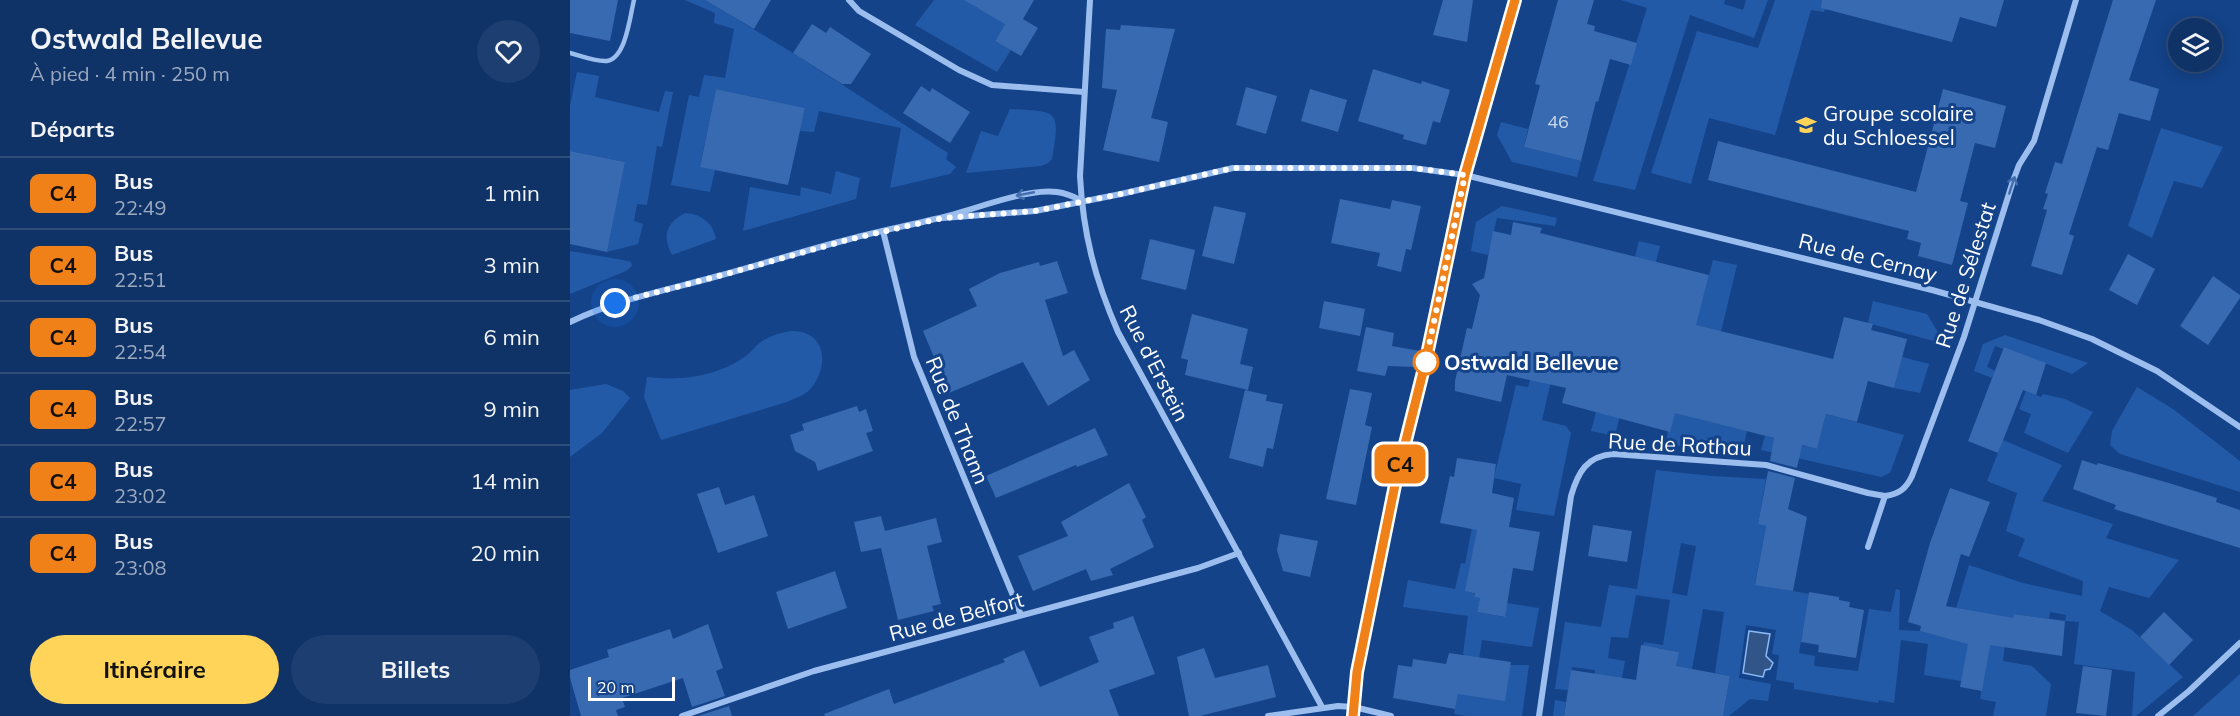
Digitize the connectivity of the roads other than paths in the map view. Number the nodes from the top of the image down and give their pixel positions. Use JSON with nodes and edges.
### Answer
{"nodes":[{"id":1,"x":634,"y":0,"type":"edge"},
{"id":2,"x":849,"y":0,"type":"edge"},
{"id":3,"x":1090,"y":0,"type":"edge"},
{"id":4,"x":1515,"y":0,"type":"edge"},
{"id":5,"x":2076,"y":0,"type":"edge"},
{"id":6,"x":570,"y":53,"type":"edge"},
{"id":7,"x":1084,"y":92,"type":"junction"},
{"id":8,"x":1465,"y":175,"type":"junction"},
{"id":9,"x":1081,"y":200,"type":"junction"},
{"id":10,"x":943,"y":218,"type":"junction"},
{"id":11,"x":883,"y":231,"type":"junction"},
{"id":12,"x":1976,"y":301,"type":"junction"},
{"id":13,"x":570,"y":322,"type":"edge"},
{"id":14,"x":2240,"y":427,"type":"edge"},
{"id":15,"x":1885,"y":496,"type":"junction"},
{"id":16,"x":1868,"y":547,"type":"dead end"},
{"id":17,"x":1239,"y":553,"type":"junction"},
{"id":18,"x":1021,"y":615,"type":"junction"},
{"id":19,"x":2240,"y":643,"type":"edge"},
{"id":20,"x":1322,"y":707,"type":"junction"},
{"id":21,"x":1354,"y":712,"type":"edge"},
{"id":22,"x":682,"y":716,"type":"edge"},
{"id":23,"x":1268,"y":716,"type":"edge"},
{"id":24,"x":1391,"y":716,"type":"edge"},
{"id":25,"x":1539,"y":716,"type":"edge"},
{"id":26,"x":2157,"y":716,"type":"edge"}],
"edges":[{"from":1,"to":6,"type":"lane"},
{"from":2,"to":7,"type":"street"},
{"from":3,"to":7,"type":"street","name":"Rue d'Erstein"},
{"from":4,"to":8,"type":"street"},
{"from":12,"to":5,"type":"street","name":"Rue de Sélestat","one_way":true},
{"from":7,"to":9,"type":"street","name":"Rue d'Erstein"},
{"from":8,"to":9,"type":"street","name":"Rue de Cernay"},
{"from":8,"to":12,"type":"street","name":"Rue de Cernay"},
{"from":8,"to":21,"type":"street"},
{"from":9,"to":10,"type":"street","name":"Rue de Cernay"},
{"from":9,"to":10,"type":"street","one_way":true},
{"from":9,"to":17,"type":"street","name":"Rue d'Erstein"},
{"from":10,"to":11,"type":"street"},
{"from":11,"to":13,"type":"street"},
{"from":11,"to":18,"type":"street","name":"Rue de Thann"},
{"from":12,"to":14,"type":"street","name":"Rue de Cernay"},
{"from":12,"to":15,"type":"street","name":"Rue de Sélestat"},
{"from":15,"to":16,"type":"street"},
{"from":15,"to":25,"type":"street","name":"Rue de Rothau"},
{"from":17,"to":18,"type":"street","name":"Rue de Belfort"},
{"from":17,"to":20,"type":"street","name":"Rue d'Erstein"},
{"from":18,"to":22,"type":"street","name":"Rue de Belfort"},
{"from":19,"to":26,"type":"street"},
{"from":20,"to":21,"type":"street"},
{"from":20,"to":23,"type":"street"},
{"from":21,"to":24,"type":"street"}]}
